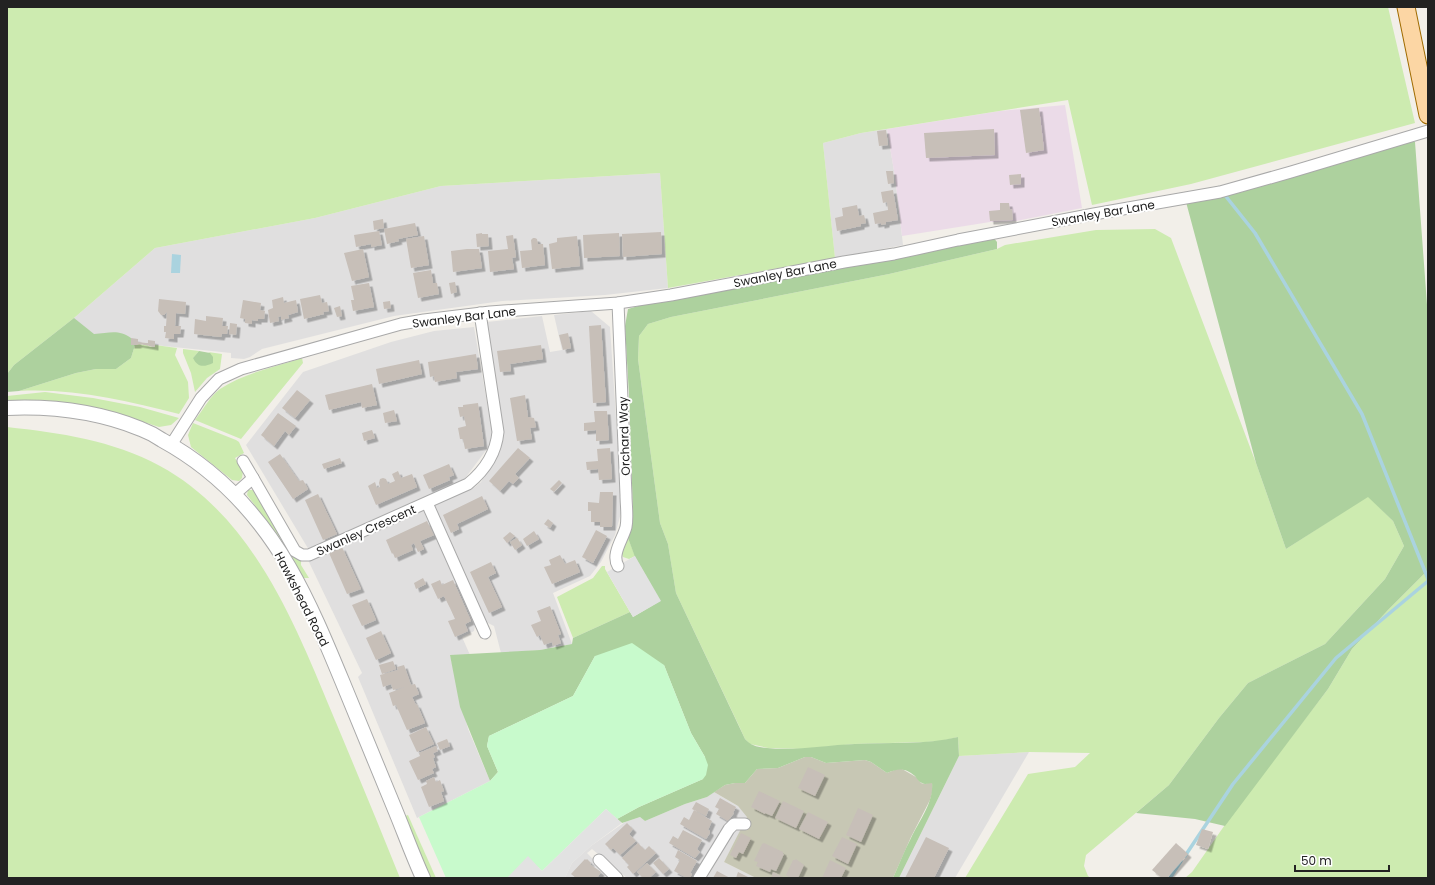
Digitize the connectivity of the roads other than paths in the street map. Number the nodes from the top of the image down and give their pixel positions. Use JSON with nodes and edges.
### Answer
{"nodes":[{"id":1,"x":1406,"y":7,"type":"edge"},
{"id":2,"x":1428,"y":115,"type":"edge"},
{"id":3,"x":1428,"y":131,"type":"edge"},
{"id":4,"x":618,"y":303,"type":"junction"},
{"id":5,"x":480,"y":314,"type":"junction"},
{"id":6,"x":7,"y":408,"type":"edge"},
{"id":7,"x":171,"y":445,"type":"junction"},
{"id":8,"x":243,"y":461,"type":"dead end"},
{"id":9,"x":253,"y":478,"type":"junction"},
{"id":10,"x":234,"y":494,"type":"junction"},
{"id":11,"x":427,"y":503,"type":"junction"},
{"id":12,"x":618,"y":566,"type":"dead end"},
{"id":13,"x":485,"y":633,"type":"dead end"},
{"id":14,"x":745,"y":824,"type":"dead end"},
{"id":15,"x":599,"y":860,"type":"dead end"},
{"id":16,"x":423,"y":878,"type":"edge"},
{"id":17,"x":617,"y":878,"type":"edge"},
{"id":18,"x":699,"y":878,"type":"edge"}],
"edges":[{"from":1,"to":2,"type":"main road"},
{"from":3,"to":4,"type":"street","name":"Swanley Bar Lane"},
{"from":4,"to":5,"type":"street","name":"Swanley Bar Lane"},
{"from":4,"to":12,"type":"street","name":"Orchard Way"},
{"from":5,"to":7,"type":"street","name":"Swanley Bar Lane"},
{"from":5,"to":11,"type":"street","name":"Swanley Crescent"},
{"from":6,"to":7,"type":"street","name":"Hawkshead Road"},
{"from":7,"to":10,"type":"street","name":"Hawkshead Road"},
{"from":8,"to":9,"type":"street","name":"Swanley Crescent"},
{"from":9,"to":10,"type":"street"},
{"from":9,"to":11,"type":"street","name":"Swanley Crescent"},
{"from":10,"to":16,"type":"street","name":"Hawkshead Road"},
{"from":11,"to":13,"type":"street","name":"Swanley Crescent"},
{"from":14,"to":18,"type":"street"},
{"from":15,"to":17,"type":"street"}]}
